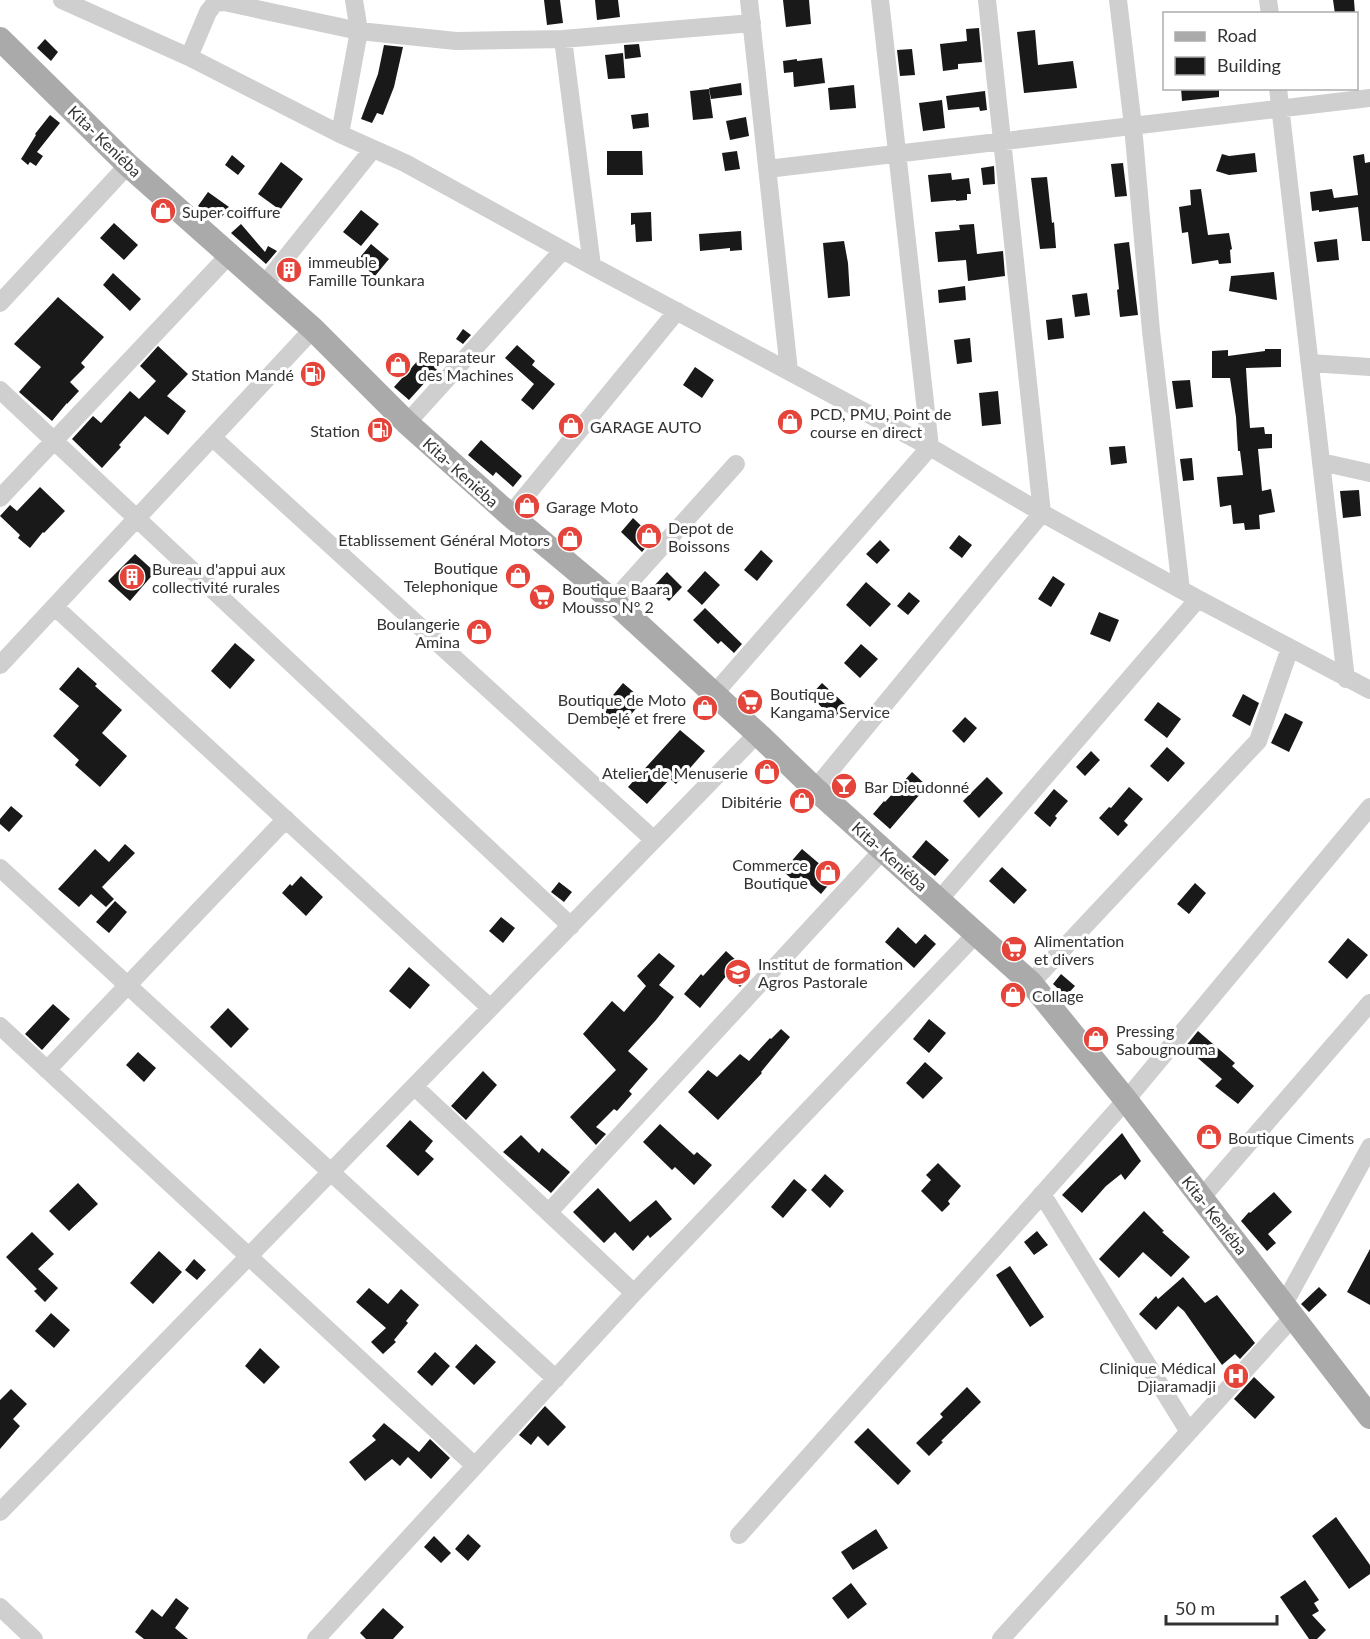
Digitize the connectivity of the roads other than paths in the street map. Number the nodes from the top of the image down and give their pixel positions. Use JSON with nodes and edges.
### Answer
{"nodes":[{"id":1,"x":62,"y":0,"type":"edge"},
{"id":2,"x":354,"y":0,"type":"edge"},
{"id":3,"x":749,"y":0,"type":"edge"},
{"id":4,"x":880,"y":0,"type":"edge"},
{"id":5,"x":987,"y":0,"type":"edge"},
{"id":6,"x":1118,"y":0,"type":"edge"},
{"id":7,"x":752,"y":23,"type":"junction"},
{"id":8,"x":358,"y":31,"type":"junction"},
{"id":9,"x":0,"y":39,"type":"edge"},
{"id":10,"x":563,"y":39,"type":"junction"},
{"id":11,"x":189,"y":57,"type":"junction"},
{"id":12,"x":1278,"y":90,"type":"edge"},
{"id":13,"x":1370,"y":98,"type":"edge"},
{"id":14,"x":1281,"y":109,"type":"junction"},
{"id":15,"x":1133,"y":126,"type":"junction"},
{"id":16,"x":340,"y":134,"type":"junction"},
{"id":17,"x":1003,"y":141,"type":"junction"},
{"id":18,"x":373,"y":149,"type":"junction"},
{"id":19,"x":897,"y":154,"type":"junction"},
{"id":20,"x":128,"y":165,"type":"junction"},
{"id":21,"x":767,"y":169,"type":"junction"},
{"id":22,"x":563,"y":250,"type":"junction"},
{"id":23,"x":230,"y":254,"type":"junction"},
{"id":24,"x":592,"y":266,"type":"junction"},
{"id":25,"x":264,"y":285,"type":"junction"},
{"id":26,"x":3,"y":296,"type":"edge"},
{"id":27,"x":677,"y":311,"type":"junction"},
{"id":28,"x":313,"y":329,"type":"junction"},
{"id":29,"x":1310,"y":363,"type":"junction"},
{"id":30,"x":1370,"y":367,"type":"edge"},
{"id":31,"x":789,"y":371,"type":"junction"},
{"id":32,"x":0,"y":390,"type":"edge"},
{"id":33,"x":407,"y":423,"type":"junction"},
{"id":34,"x":212,"y":437,"type":"junction"},
{"id":35,"x":54,"y":441,"type":"junction"},
{"id":36,"x":930,"y":447,"type":"junction"},
{"id":37,"x":1321,"y":462,"type":"junction"},
{"id":38,"x":736,"y":464,"type":"dead end"},
{"id":39,"x":1370,"y":472,"type":"edge"},
{"id":40,"x":0,"y":498,"type":"edge"},
{"id":41,"x":1042,"y":513,"type":"junction"},
{"id":42,"x":510,"y":515,"type":"junction"},
{"id":43,"x":137,"y":518,"type":"junction"},
{"id":44,"x":1181,"y":590,"type":"junction"},
{"id":45,"x":1198,"y":599,"type":"junction"},
{"id":46,"x":613,"y":601,"type":"junction"},
{"id":47,"x":55,"y":607,"type":"junction"},
{"id":48,"x":1290,"y":648,"type":"junction"},
{"id":49,"x":0,"y":665,"type":"edge"},
{"id":50,"x":1346,"y":679,"type":"junction"},
{"id":51,"x":1370,"y":690,"type":"edge"},
{"id":52,"x":714,"y":694,"type":"junction"},
{"id":53,"x":757,"y":734,"type":"junction"},
{"id":54,"x":815,"y":789,"type":"junction"},
{"id":55,"x":1370,"y":807,"type":"edge"},
{"id":56,"x":286,"y":819,"type":"junction"},
{"id":57,"x":654,"y":840,"type":"junction"},
{"id":58,"x":883,"y":850,"type":"junction"},
{"id":59,"x":0,"y":867,"type":"edge"},
{"id":60,"x":939,"y":900,"type":"junction"},
{"id":61,"x":571,"y":926,"type":"junction"},
{"id":62,"x":976,"y":934,"type":"junction"},
{"id":63,"x":1031,"y":983,"type":"junction"},
{"id":64,"x":128,"y":985,"type":"junction"},
{"id":65,"x":486,"y":1003,"type":"dead end"},
{"id":66,"x":1370,"y":1003,"type":"edge"},
{"id":67,"x":0,"y":1026,"type":"edge"},
{"id":68,"x":47,"y":1070,"type":"junction"},
{"id":69,"x":415,"y":1087,"type":"junction"},
{"id":70,"x":1126,"y":1100,"type":"junction"},
{"id":71,"x":1370,"y":1147,"type":"edge"},
{"id":72,"x":332,"y":1172,"type":"junction"},
{"id":73,"x":1042,"y":1194,"type":"junction"},
{"id":74,"x":1202,"y":1197,"type":"junction"},
{"id":75,"x":549,"y":1212,"type":"junction"},
{"id":76,"x":249,"y":1257,"type":"junction"},
{"id":77,"x":634,"y":1293,"type":"junction"},
{"id":78,"x":1289,"y":1310,"type":"junction"},
{"id":79,"x":556,"y":1379,"type":"junction"},
{"id":80,"x":1370,"y":1417,"type":"edge"},
{"id":81,"x":1189,"y":1432,"type":"junction"},
{"id":82,"x":475,"y":1466,"type":"junction"},
{"id":83,"x":0,"y":1512,"type":"edge"},
{"id":84,"x":739,"y":1535,"type":"dead end"},
{"id":85,"x":0,"y":1607,"type":"edge"},
{"id":86,"x":34,"y":1639,"type":"edge"},
{"id":87,"x":316,"y":1639,"type":"edge"},
{"id":88,"x":1001,"y":1639,"type":"edge"}],
"edges":[{"from":1,"to":11,"type":"street"},
{"from":2,"to":8,"type":"street"},
{"from":3,"to":7,"type":"street"},
{"from":4,"to":19,"type":"street"},
{"from":5,"to":17,"type":"street"},
{"from":6,"to":15,"type":"street"},
{"from":7,"to":10,"type":"street"},
{"from":7,"to":21,"type":"street"},
{"from":8,"to":10,"type":"street"},
{"from":8,"to":11,"type":"street"},
{"from":8,"to":16,"type":"street"},
{"from":9,"to":20,"type":"main road","name":"Kita- Keniéba"},
{"from":10,"to":24,"type":"street"},
{"from":11,"to":16,"type":"street"},
{"from":12,"to":14,"type":"street"},
{"from":13,"to":14,"type":"street"},
{"from":14,"to":15,"type":"street"},
{"from":14,"to":29,"type":"street"},
{"from":15,"to":17,"type":"street"},
{"from":15,"to":44,"type":"street"},
{"from":16,"to":18,"type":"street"},
{"from":17,"to":19,"type":"street"},
{"from":17,"to":41,"type":"street"},
{"from":18,"to":22,"type":"street"},
{"from":18,"to":25,"type":"street"},
{"from":19,"to":21,"type":"street"},
{"from":19,"to":36,"type":"street"},
{"from":20,"to":23,"type":"main road","name":"Kita- Keniéba"},
{"from":20,"to":26,"type":"street"},
{"from":21,"to":31,"type":"street"},
{"from":22,"to":24,"type":"street"},
{"from":22,"to":33,"type":"street"},
{"from":23,"to":25,"type":"main road","name":"Kita- Keniéba"},
{"from":23,"to":35,"type":"street"},
{"from":24,"to":27,"type":"street"},
{"from":25,"to":28,"type":"main road","name":"Kita- Keniéba"},
{"from":27,"to":31,"type":"street"},
{"from":27,"to":42,"type":"street"},
{"from":28,"to":33,"type":"main road","name":"Kita- Keniéba"},
{"from":28,"to":34,"type":"street"},
{"from":29,"to":30,"type":"street"},
{"from":29,"to":37,"type":"street"},
{"from":31,"to":36,"type":"street"},
{"from":32,"to":35,"type":"street"},
{"from":33,"to":42,"type":"main road","name":"Kita- Keniéba"},
{"from":34,"to":43,"type":"street"},
{"from":34,"to":57,"type":"street"},
{"from":35,"to":40,"type":"street"},
{"from":35,"to":43,"type":"street"},
{"from":36,"to":41,"type":"street"},
{"from":36,"to":52,"type":"street"},
{"from":37,"to":39,"type":"street"},
{"from":37,"to":50,"type":"street"},
{"from":38,"to":46,"type":"street"},
{"from":41,"to":44,"type":"street"},
{"from":41,"to":54,"type":"street"},
{"from":42,"to":46,"type":"main road","name":"Kita- Keniéba"},
{"from":43,"to":47,"type":"street"},
{"from":43,"to":61,"type":"street"},
{"from":44,"to":45,"type":"street"},
{"from":45,"to":48,"type":"street"},
{"from":45,"to":60,"type":"street"},
{"from":46,"to":52,"type":"main road","name":"Kita- Keniéba"},
{"from":47,"to":49,"type":"street"},
{"from":47,"to":56,"type":"street"},
{"from":48,"to":50,"type":"street"},
{"from":48,"to":63,"type":"street"},
{"from":50,"to":51,"type":"street"},
{"from":52,"to":53,"type":"main road","name":"Kita- Keniéba"},
{"from":53,"to":54,"type":"main road","name":"Kita- Keniéba"},
{"from":53,"to":57,"type":"street"},
{"from":54,"to":58,"type":"main road","name":"Kita- Keniéba"},
{"from":55,"to":70,"type":"street"},
{"from":56,"to":64,"type":"street"},
{"from":56,"to":65,"type":"street"},
{"from":57,"to":61,"type":"street"},
{"from":58,"to":60,"type":"main road","name":"Kita- Keniéba"},
{"from":58,"to":75,"type":"street"},
{"from":59,"to":64,"type":"street"},
{"from":60,"to":62,"type":"main road","name":"Kita- Keniéba"},
{"from":61,"to":69,"type":"street"},
{"from":62,"to":63,"type":"main road","name":"Kita- Keniéba"},
{"from":62,"to":77,"type":"street"},
{"from":63,"to":70,"type":"main road","name":"Kita- Keniéba"},
{"from":64,"to":68,"type":"street"},
{"from":64,"to":72,"type":"street"},
{"from":66,"to":74,"type":"street"},
{"from":67,"to":68,"type":"street"},
{"from":68,"to":76,"type":"street"},
{"from":69,"to":72,"type":"street"},
{"from":69,"to":75,"type":"street"},
{"from":70,"to":73,"type":"street"},
{"from":70,"to":74,"type":"main road","name":"Kita- Keniéba"},
{"from":71,"to":78,"type":"street"},
{"from":72,"to":76,"type":"street"},
{"from":72,"to":79,"type":"street"},
{"from":73,"to":81,"type":"street"},
{"from":73,"to":84,"type":"street"},
{"from":74,"to":78,"type":"main road","name":"Kita- Keniéba"},
{"from":75,"to":77,"type":"street"},
{"from":76,"to":82,"type":"street"},
{"from":76,"to":83,"type":"street"},
{"from":77,"to":79,"type":"street"},
{"from":78,"to":80,"type":"main road","name":"Kita- Keniéba"},
{"from":78,"to":81,"type":"street"},
{"from":79,"to":82,"type":"street"},
{"from":81,"to":88,"type":"street"},
{"from":82,"to":87,"type":"street"},
{"from":85,"to":86,"type":"street"}]}
